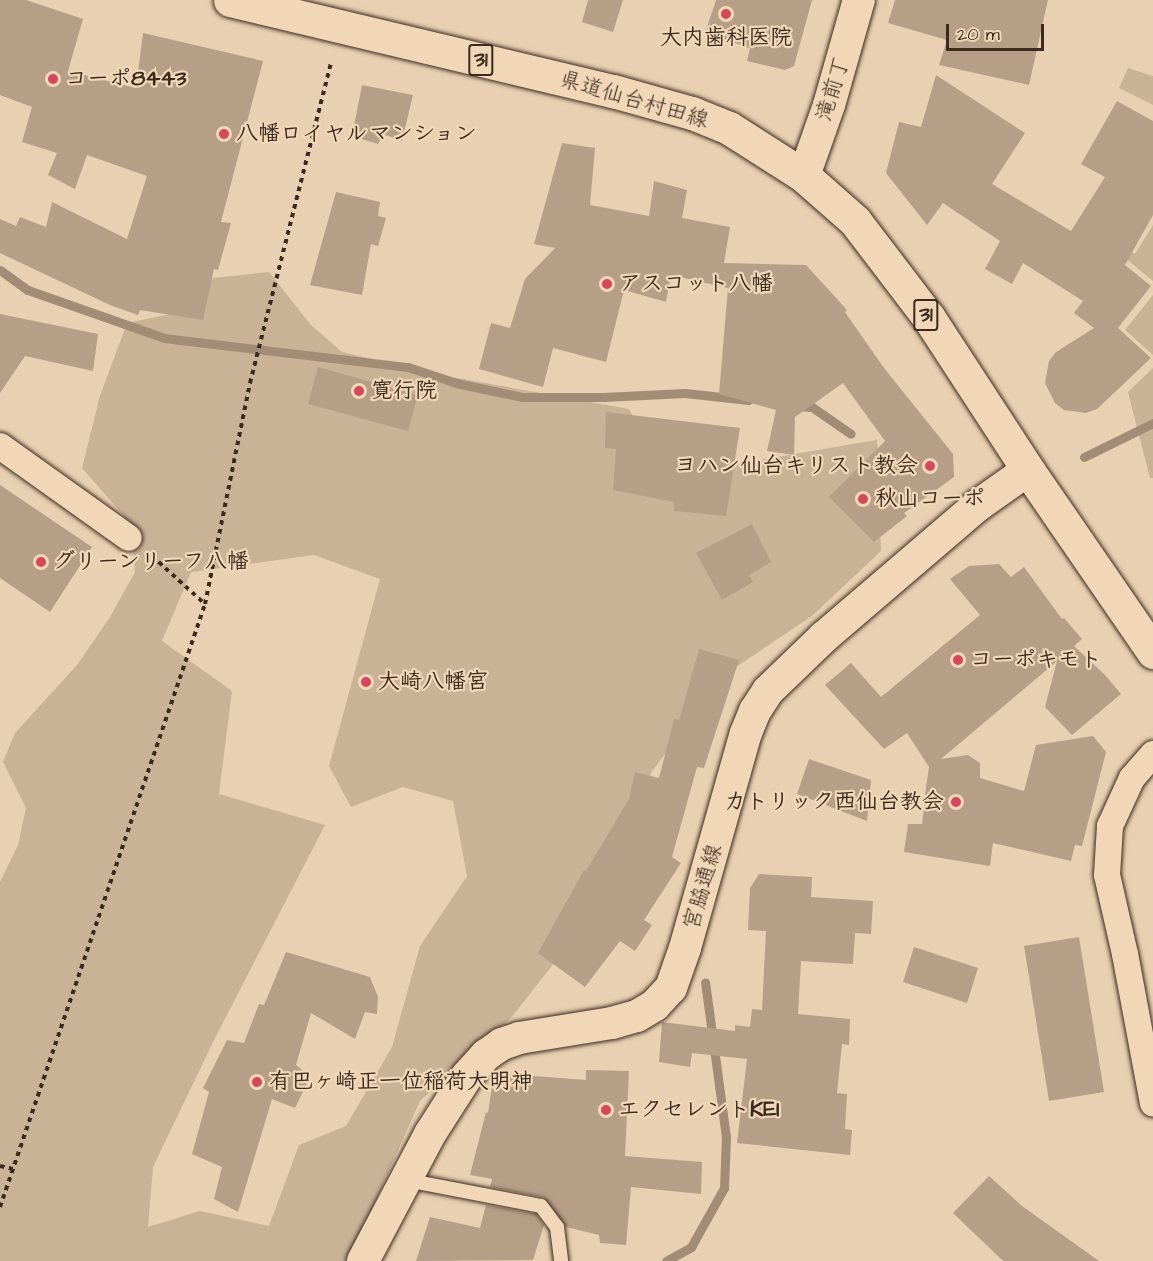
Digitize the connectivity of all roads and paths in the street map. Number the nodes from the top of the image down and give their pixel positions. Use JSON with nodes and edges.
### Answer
{"nodes":[{"id":1,"x":230,"y":0,"type":"edge"},
{"id":2,"x":859,"y":0,"type":"edge"},
{"id":3,"x":331,"y":63,"type":"dead end"},
{"id":4,"x":804,"y":176,"type":"junction"},
{"id":5,"x":0,"y":446,"type":"edge"},
{"id":6,"x":1028,"y":471,"type":"junction"},
{"id":7,"x":129,"y":538,"type":"dead end"},
{"id":8,"x":160,"y":562,"type":"dead end"},
{"id":9,"x":205,"y":604,"type":"junction"},
{"id":10,"x":1153,"y":652,"type":"edge"},
{"id":11,"x":1153,"y":754,"type":"edge"},
{"id":12,"x":1153,"y":1103,"type":"edge"},
{"id":13,"x":0,"y":1166,"type":"edge"},
{"id":14,"x":13,"y":1169,"type":"junction"},
{"id":15,"x":406,"y":1180,"type":"junction"},
{"id":16,"x":0,"y":1207,"type":"edge"},
{"id":17,"x":363,"y":1261,"type":"edge"},
{"id":18,"x":561,"y":1261,"type":"edge"}],
"edges":[{"from":1,"to":4,"type":"main road","name":"県道仙台村田線","number":"31"},
{"from":2,"to":4,"type":"street","name":"滝前丁"},
{"from":3,"to":9,"type":"path"},
{"from":4,"to":6,"type":"main road","name":"県道仙台村田線","number":"31"},
{"from":5,"to":7,"type":"street"},
{"from":6,"to":10,"type":"main road","number":"31"},
{"from":6,"to":15,"type":"street","name":"宮脇通線"},
{"from":8,"to":9,"type":"path"},
{"from":9,"to":14,"type":"path"},
{"from":11,"to":12,"type":"street"},
{"from":13,"to":14,"type":"path"},
{"from":14,"to":16,"type":"path"},
{"from":15,"to":17,"type":"street","name":"宮脇通線"},
{"from":15,"to":18,"type":"lane"}]}
